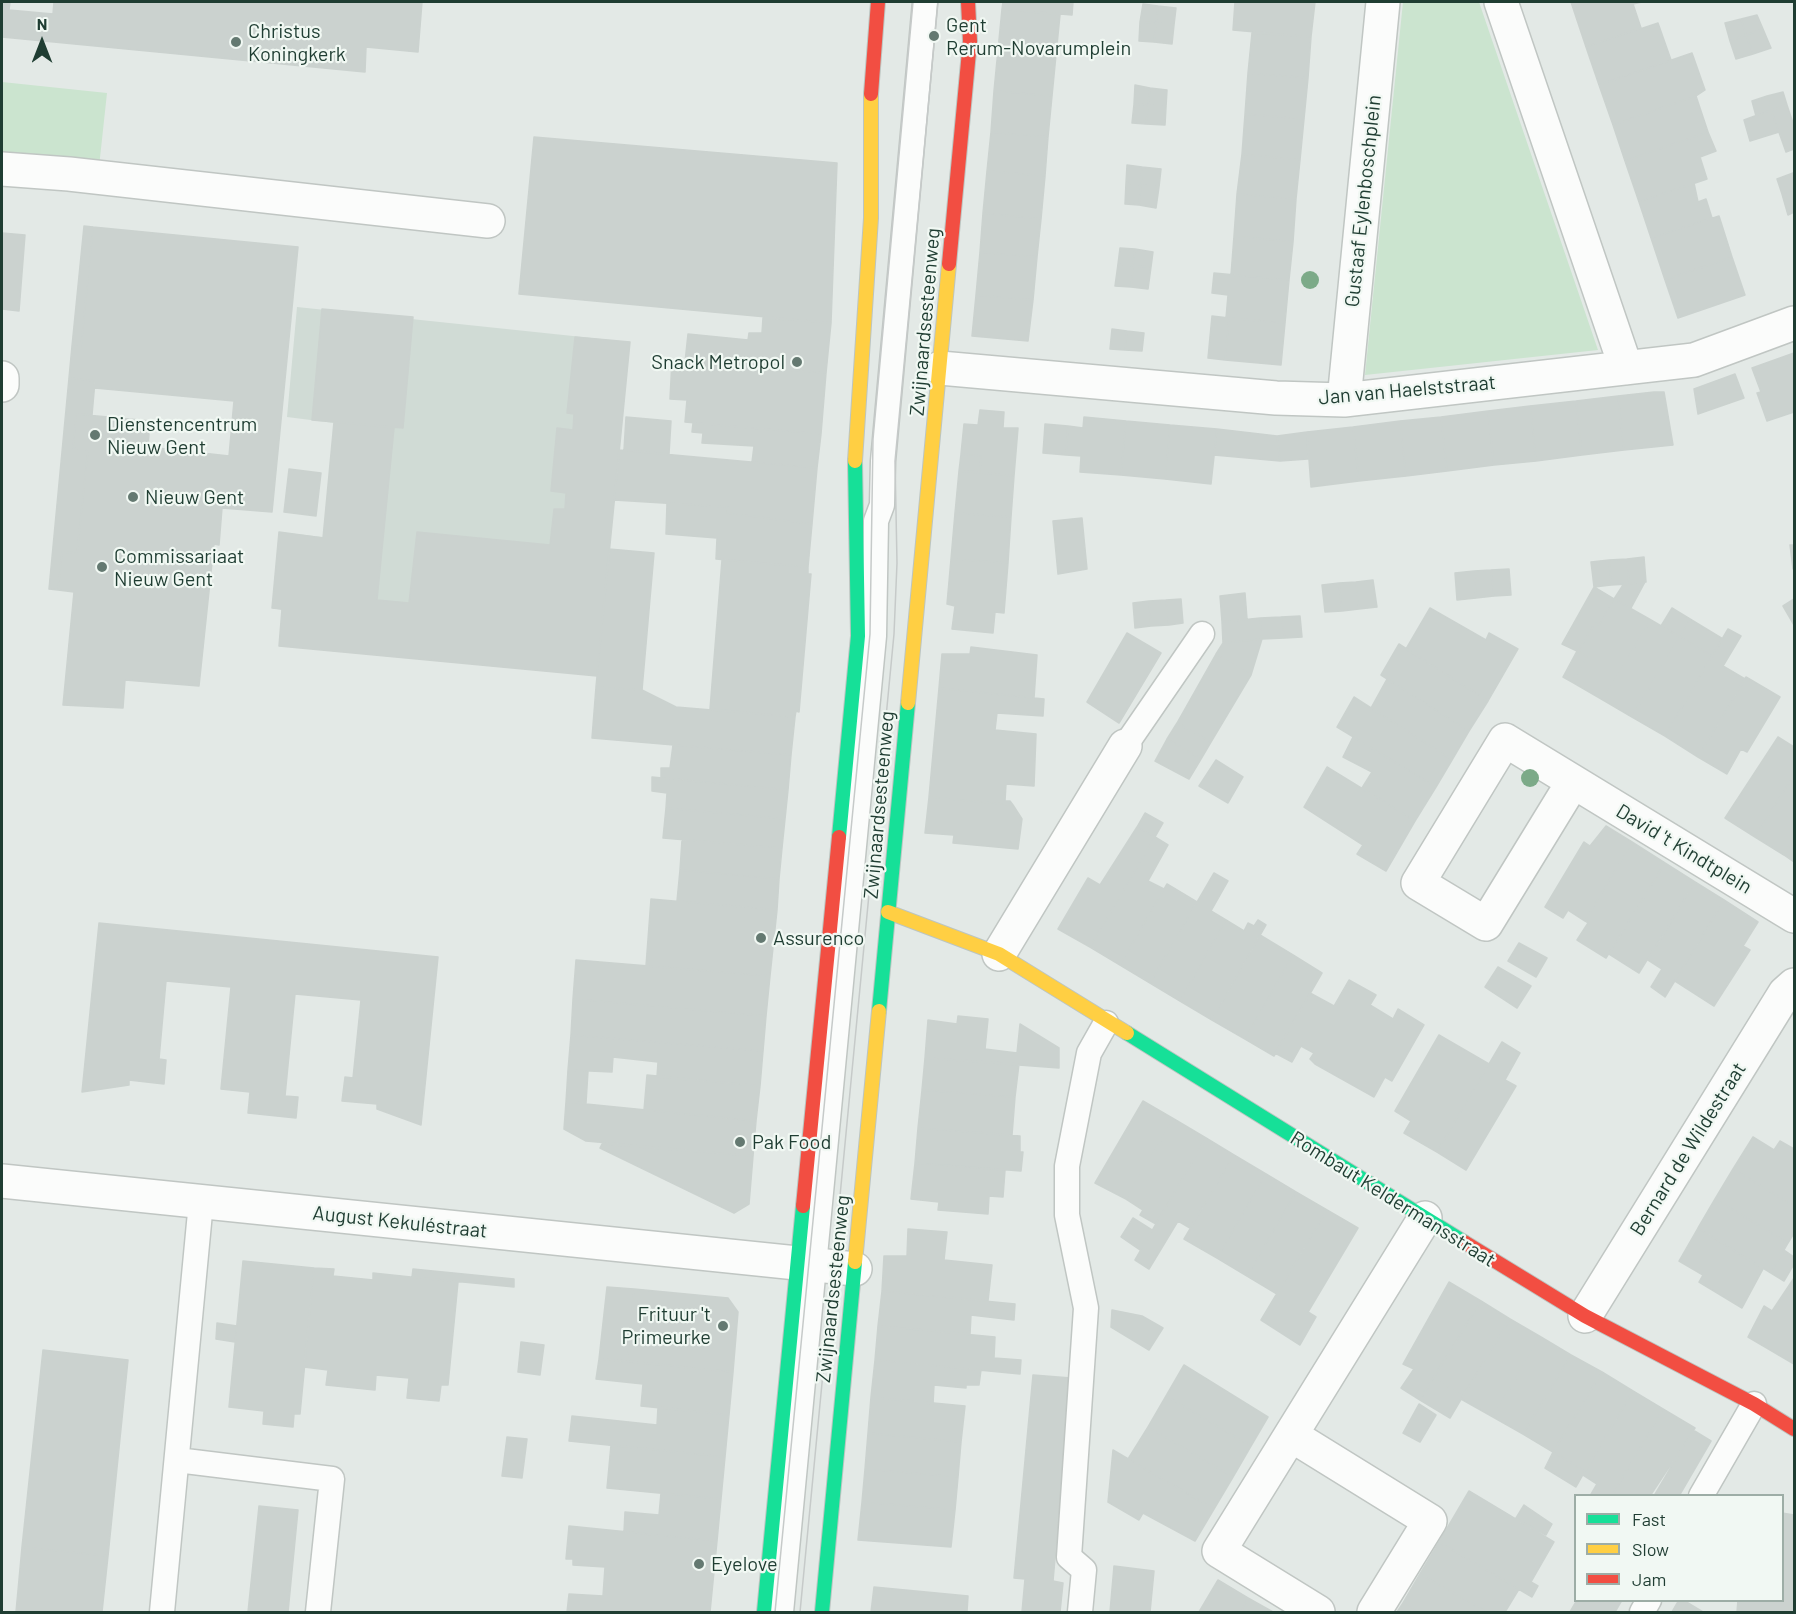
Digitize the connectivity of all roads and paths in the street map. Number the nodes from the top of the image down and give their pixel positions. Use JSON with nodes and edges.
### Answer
{"nodes":[{"id":1,"x":878,"y":2,"type":"edge"},
{"id":2,"x":925,"y":2,"type":"edge"},
{"id":3,"x":968,"y":2,"type":"edge"},
{"id":4,"x":1383,"y":2,"type":"edge"},
{"id":5,"x":1502,"y":2,"type":"edge"},
{"id":6,"x":2,"y":169,"type":"edge"},
{"id":7,"x":488,"y":221,"type":"dead end"},
{"id":8,"x":1794,"y":323,"type":"edge"},
{"id":9,"x":940,"y":368,"type":"junction"},
{"id":10,"x":1626,"y":368,"type":"junction"},
{"id":11,"x":2,"y":378,"type":"edge"},
{"id":12,"x":2,"y":385,"type":"edge"},
{"id":13,"x":1344,"y":400,"type":"junction"},
{"id":14,"x":882,"y":505,"type":"junction"},
{"id":15,"x":1202,"y":634,"type":"dead end"},
{"id":16,"x":1125,"y":746,"type":"joint"},
{"id":17,"x":1573,"y":782,"type":"junction"},
{"id":18,"x":888,"y":912,"type":"junction"},
{"id":19,"x":1794,"y":916,"type":"edge"},
{"id":20,"x":999,"y":954,"type":"junction"},
{"id":21,"x":1794,"y":985,"type":"edge"},
{"id":22,"x":1106,"y":1023,"type":"junction"},
{"id":23,"x":2,"y":1181,"type":"edge"},
{"id":24,"x":201,"y":1202,"type":"junction"},
{"id":25,"x":1425,"y":1218,"type":"junction"},
{"id":26,"x":799,"y":1263,"type":"junction"},
{"id":27,"x":855,"y":1269,"type":"junction"},
{"id":28,"x":1585,"y":1316,"type":"junction"},
{"id":29,"x":1754,"y":1404,"type":"junction"},
{"id":30,"x":1794,"y":1429,"type":"edge"},
{"id":31,"x":1291,"y":1435,"type":"junction"},
{"id":32,"x":177,"y":1460,"type":"junction"},
{"id":33,"x":1702,"y":1494,"type":"edge"},
{"id":34,"x":162,"y":1612,"type":"edge"},
{"id":35,"x":318,"y":1612,"type":"edge"},
{"id":36,"x":764,"y":1612,"type":"edge"},
{"id":37,"x":782,"y":1612,"type":"edge"},
{"id":38,"x":795,"y":1612,"type":"edge"},
{"id":39,"x":822,"y":1612,"type":"edge"},
{"id":40,"x":1080,"y":1612,"type":"edge"},
{"id":41,"x":1318,"y":1612,"type":"edge"},
{"id":42,"x":1374,"y":1612,"type":"edge"}],
"edges":[{"from":1,"to":26,"type":"street","name":"Zwijnaardsesteenweg"},
{"from":2,"to":14,"type":"lane"},
{"from":3,"to":9,"type":"street","name":"Zwijnaardsesteenweg"},
{"from":4,"to":13,"type":"street","name":"Gustaaf Eylenboschplein"},
{"from":5,"to":10,"type":"street"},
{"from":6,"to":7,"type":"street"},
{"from":8,"to":10,"type":"street","name":"Jan van Haelststraat"},
{"from":9,"to":13,"type":"street","name":"Jan van Haelststraat"},
{"from":9,"to":18,"type":"street","name":"Zwijnaardsesteenweg"},
{"from":10,"to":13,"type":"street","name":"Jan van Haelststraat"},
{"from":11,"to":12,"type":"street"},
{"from":14,"to":37,"type":"lane"},
{"from":14,"to":38,"type":"lane"},
{"from":15,"to":16,"type":"lane"},
{"from":16,"to":20,"type":"street"},
{"from":17,"to":17,"type":"street","name":"David 't Kindtplein"},
{"from":17,"to":19,"type":"street","name":"David 't Kindtplein"},
{"from":18,"to":20,"type":"street","name":"Rombaut Keldermansstraat"},
{"from":18,"to":27,"type":"street","name":"Zwijnaardsesteenweg"},
{"from":20,"to":22,"type":"street","name":"Rombaut Keldermansstraat"},
{"from":21,"to":28,"type":"street","name":"Bernard de Wildestraat"},
{"from":22,"to":25,"type":"street","name":"Rombaut Keldermansstraat"},
{"from":22,"to":40,"type":"lane"},
{"from":23,"to":24,"type":"street","name":"August Kekuléstraat"},
{"from":24,"to":26,"type":"street","name":"August Kekuléstraat"},
{"from":24,"to":32,"type":"lane"},
{"from":25,"to":28,"type":"street","name":"Rombaut Keldermansstraat"},
{"from":25,"to":31,"type":"street"},
{"from":26,"to":27,"type":"street","name":"August Kekuléstraat"},
{"from":26,"to":36,"type":"street","name":"Zwijnaardsesteenweg"},
{"from":27,"to":39,"type":"street","name":"Zwijnaardsesteenweg"},
{"from":28,"to":29,"type":"street","name":"Rombaut Keldermansstraat"},
{"from":29,"to":30,"type":"street","name":"Rombaut Keldermansstraat"},
{"from":29,"to":33,"type":"lane"},
{"from":31,"to":41,"type":"street"},
{"from":31,"to":42,"type":"street"},
{"from":32,"to":34,"type":"lane"},
{"from":32,"to":35,"type":"lane"}]}
